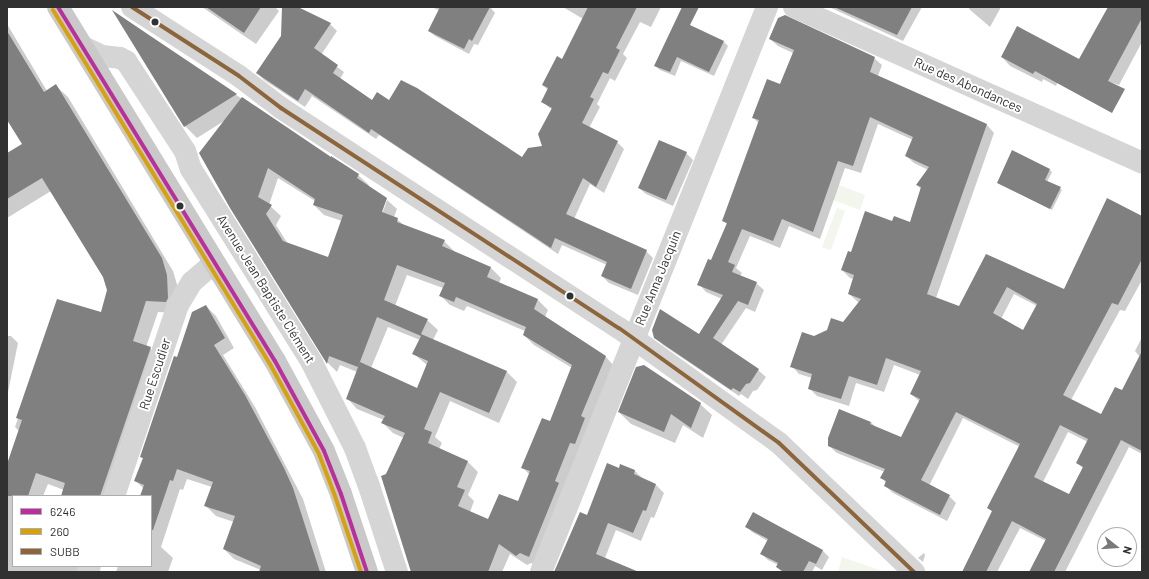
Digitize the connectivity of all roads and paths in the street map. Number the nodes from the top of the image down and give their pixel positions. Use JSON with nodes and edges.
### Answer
{"nodes":[{"id":1,"x":58,"y":7,"type":"edge"},
{"id":2,"x":132,"y":7,"type":"edge"},
{"id":3,"x":767,"y":7,"type":"edge"},
{"id":4,"x":794,"y":7,"type":"edge"},
{"id":5,"x":83,"y":47,"type":"junction"},
{"id":6,"x":1142,"y":163,"type":"edge"},
{"id":7,"x":214,"y":263,"type":"junction"},
{"id":8,"x":633,"y":338,"type":"junction"},
{"id":9,"x":114,"y":495,"type":"edge"},
{"id":10,"x":367,"y":572,"type":"edge"},
{"id":11,"x":397,"y":572,"type":"edge"},
{"id":12,"x":541,"y":572,"type":"edge"},
{"id":13,"x":914,"y":572,"type":"edge"}],
"edges":[{"from":1,"to":5,"type":"main road"},
{"from":2,"to":8,"type":"street"},
{"from":3,"to":8,"type":"street","name":"Rue Anna Jacquin"},
{"from":4,"to":6,"type":"street","name":"Rue des Abondances"},
{"from":5,"to":7,"type":"main road"},
{"from":5,"to":11,"type":"street","name":"Avenue Jean Baptiste Clément"},
{"from":7,"to":9,"type":"street","name":"Rue Escudier"},
{"from":7,"to":10,"type":"main road"},
{"from":8,"to":12,"type":"street","name":"Rue Anna Jacquin"},
{"from":8,"to":13,"type":"street"}]}
